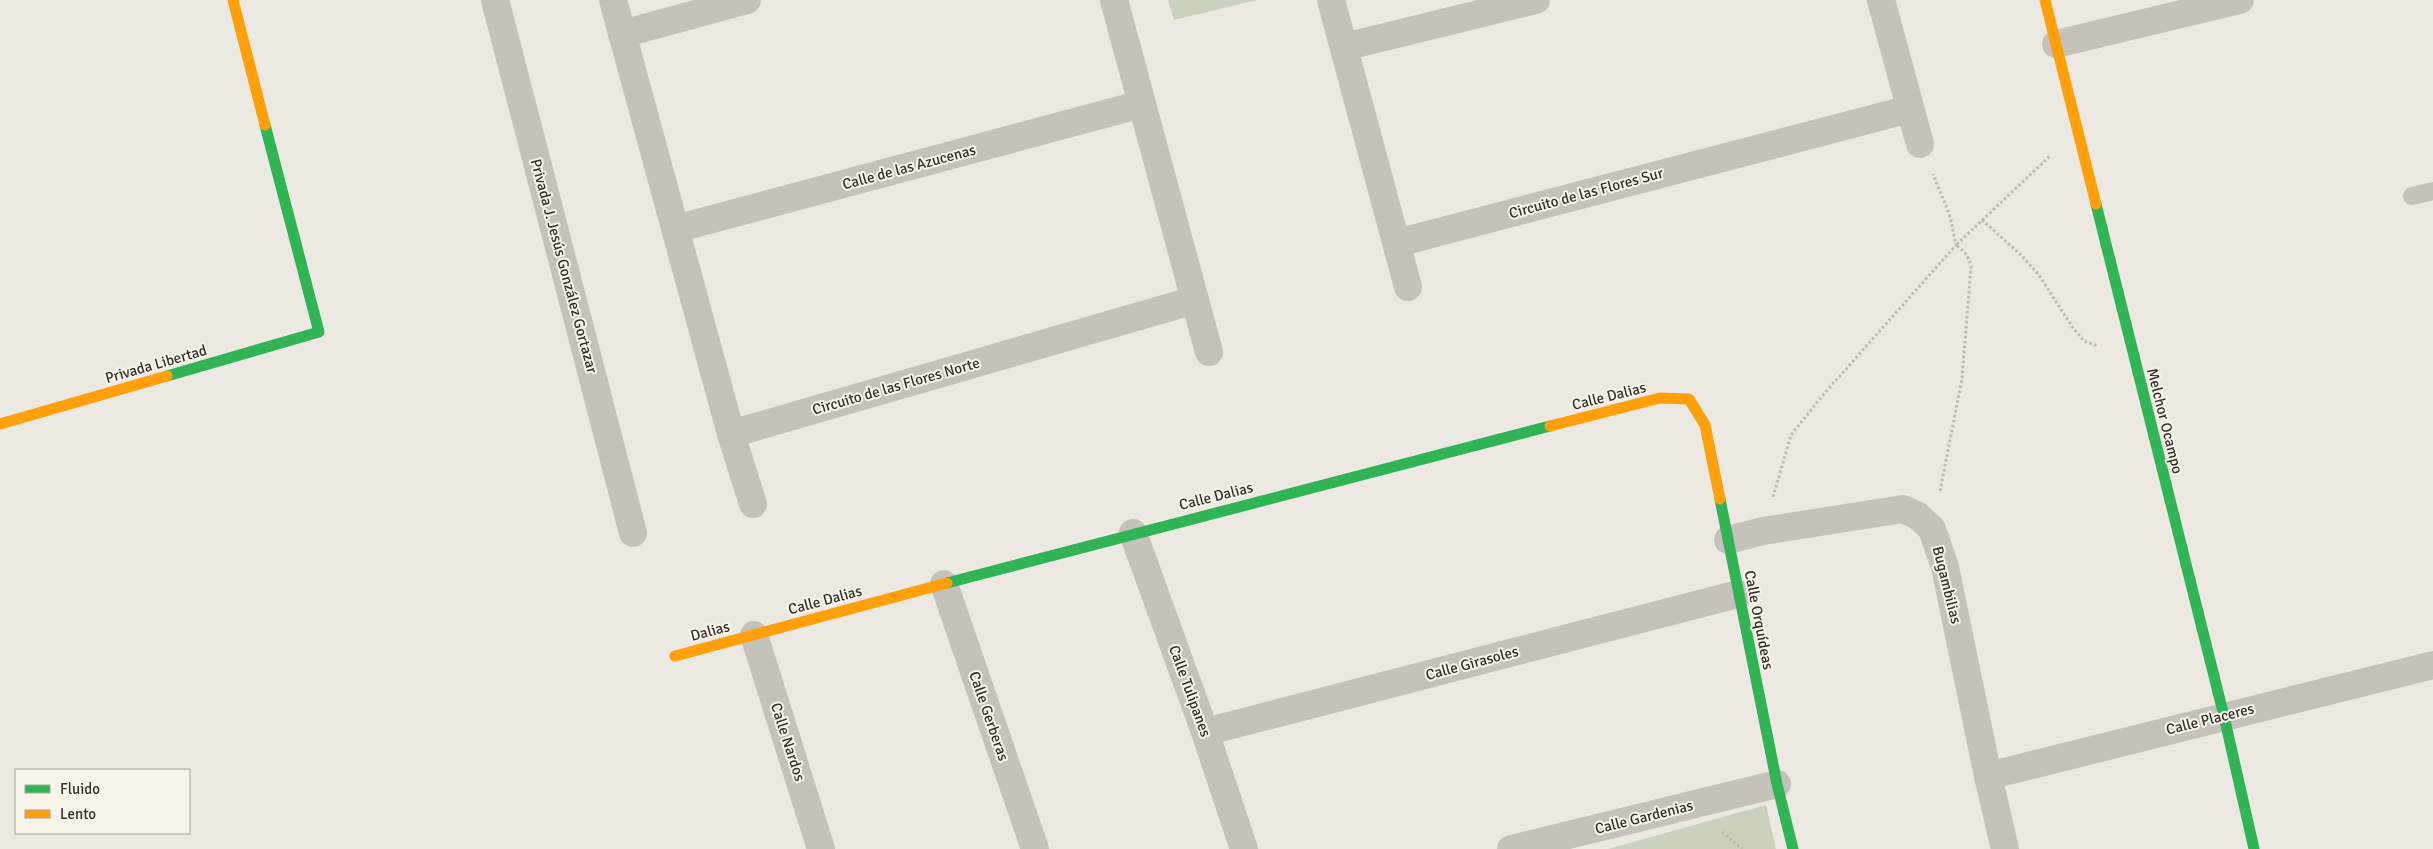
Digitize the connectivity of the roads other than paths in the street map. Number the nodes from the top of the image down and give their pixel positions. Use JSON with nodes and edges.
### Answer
{"nodes":[{"id":1,"x":233,"y":0,"type":"edge"},
{"id":2,"x":495,"y":0,"type":"edge"},
{"id":3,"x":613,"y":0,"type":"edge"},
{"id":4,"x":747,"y":0,"type":"edge"},
{"id":5,"x":1114,"y":0,"type":"edge"},
{"id":6,"x":1331,"y":0,"type":"edge"},
{"id":7,"x":1536,"y":0,"type":"edge"},
{"id":8,"x":1881,"y":0,"type":"edge"},
{"id":9,"x":2045,"y":0,"type":"edge"},
{"id":10,"x":2240,"y":0,"type":"edge"},
{"id":11,"x":622,"y":34,"type":"junction"},
{"id":12,"x":2056,"y":44,"type":"junction"},
{"id":13,"x":1344,"y":48,"type":"junction"},
{"id":14,"x":1142,"y":104,"type":"junction"},
{"id":15,"x":1910,"y":109,"type":"junction"},
{"id":16,"x":1920,"y":144,"type":"road end"},
{"id":17,"x":2433,"y":191,"type":"edge"},
{"id":18,"x":2412,"y":196,"type":"dead end"},
{"id":19,"x":676,"y":229,"type":"junction"},
{"id":20,"x":1396,"y":243,"type":"junction"},
{"id":21,"x":1408,"y":287,"type":"dead end"},
{"id":22,"x":1195,"y":300,"type":"junction"},
{"id":23,"x":1209,"y":352,"type":"dead end"},
{"id":24,"x":1689,"y":400,"type":"joint"},
{"id":25,"x":0,"y":424,"type":"edge"},
{"id":26,"x":731,"y":434,"type":"junction"},
{"id":27,"x":753,"y":504,"type":"dead end"},
{"id":28,"x":633,"y":533,"type":"dead end"},
{"id":29,"x":1133,"y":533,"type":"junction"},
{"id":30,"x":1728,"y":540,"type":"junction"},
{"id":31,"x":944,"y":584,"type":"junction"},
{"id":32,"x":1738,"y":594,"type":"junction"},
{"id":33,"x":754,"y":635,"type":"junction"},
{"id":34,"x":675,"y":656,"type":"dead end"},
{"id":35,"x":2433,"y":665,"type":"edge"},
{"id":36,"x":2224,"y":716,"type":"junction"},
{"id":37,"x":1205,"y":732,"type":"junction"},
{"id":38,"x":1988,"y":776,"type":"junction"},
{"id":39,"x":1777,"y":784,"type":"junction"},
{"id":40,"x":821,"y":849,"type":"edge"},
{"id":41,"x":1035,"y":849,"type":"edge"},
{"id":42,"x":1244,"y":849,"type":"edge"},
{"id":43,"x":1511,"y":849,"type":"edge"},
{"id":44,"x":1793,"y":849,"type":"edge"},
{"id":45,"x":2005,"y":849,"type":"edge"},
{"id":46,"x":2254,"y":849,"type":"edge"}],
"edges":[{"from":1,"to":25,"type":"street","name":"Privada Libertad"},
{"from":2,"to":28,"type":"street","name":"Privada J. Jesús González Gortazar"},
{"from":3,"to":11,"type":"street"},
{"from":4,"to":11,"type":"street"},
{"from":5,"to":14,"type":"street"},
{"from":6,"to":13,"type":"street"},
{"from":7,"to":13,"type":"street"},
{"from":8,"to":15,"type":"street"},
{"from":9,"to":12,"type":"street","name":"Melchor Ocampo"},
{"from":10,"to":12,"type":"street"},
{"from":11,"to":19,"type":"street"},
{"from":12,"to":36,"type":"street","name":"Melchor Ocampo"},
{"from":13,"to":20,"type":"street"},
{"from":14,"to":19,"type":"street","name":"Calle de las Azucenas"},
{"from":14,"to":22,"type":"street"},
{"from":15,"to":16,"type":"street"},
{"from":15,"to":20,"type":"street","name":"Circuito de las Flores Sur"},
{"from":17,"to":18,"type":"lane"},
{"from":19,"to":26,"type":"street"},
{"from":20,"to":21,"type":"street"},
{"from":22,"to":23,"type":"street"},
{"from":22,"to":26,"type":"street","name":"Circuito de las Flores Norte"},
{"from":24,"to":29,"type":"street","name":"Calle Dalias"},
{"from":24,"to":30,"type":"street","name":"Calle Orquídeas"},
{"from":26,"to":27,"type":"street"},
{"from":29,"to":31,"type":"street","name":"Calle Dalias"},
{"from":29,"to":37,"type":"street","name":"Calle Tulipanes"},
{"from":30,"to":32,"type":"street","name":"Calle Orquídeas"},
{"from":30,"to":38,"type":"street","name":"Bugambilias"},
{"from":31,"to":33,"type":"street","name":"Calle Dalias"},
{"from":31,"to":41,"type":"street","name":"Calle Gerberas"},
{"from":32,"to":37,"type":"street","name":"Calle Girasoles"},
{"from":32,"to":39,"type":"street","name":"Calle Orquídeas"},
{"from":33,"to":34,"type":"street","name":"Dalias"},
{"from":33,"to":40,"type":"street","name":"Calle Nardos"},
{"from":35,"to":36,"type":"street","name":"Calle Placeres"},
{"from":36,"to":38,"type":"street","name":"Calle Placeres"},
{"from":36,"to":46,"type":"street","name":"Melchor Ocampo"},
{"from":37,"to":42,"type":"street","name":"Calle Tulipanes"},
{"from":38,"to":45,"type":"street","name":"Bugambilias"},
{"from":39,"to":43,"type":"street","name":"Calle Gardenias"},
{"from":39,"to":44,"type":"street","name":"Calle Orquídeas"}]}
